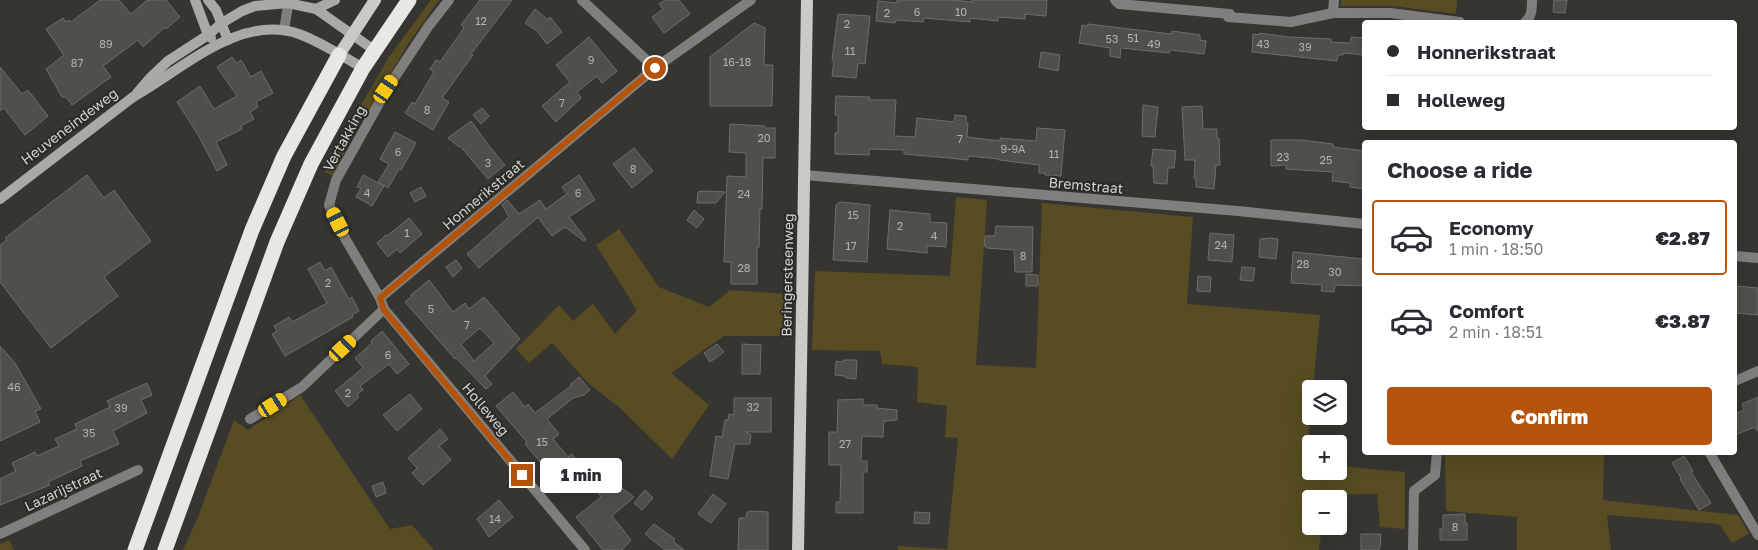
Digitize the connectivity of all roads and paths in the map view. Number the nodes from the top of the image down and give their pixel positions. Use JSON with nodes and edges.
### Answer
{"nodes":[{"id":1,"x":196,"y":0,"type":"edge"},
{"id":2,"x":208,"y":0,"type":"edge"},
{"id":3,"x":334,"y":0,"type":"edge"},
{"id":4,"x":375,"y":0,"type":"edge"},
{"id":5,"x":409,"y":0,"type":"edge"},
{"id":6,"x":449,"y":0,"type":"edge"},
{"id":7,"x":582,"y":0,"type":"edge"},
{"id":8,"x":751,"y":0,"type":"edge"},
{"id":9,"x":807,"y":0,"type":"edge"},
{"id":10,"x":1114,"y":0,"type":"edge"},
{"id":11,"x":1334,"y":0,"type":"edge"},
{"id":12,"x":1532,"y":0,"type":"edge"},
{"id":13,"x":289,"y":2,"type":"edge"},
{"id":14,"x":316,"y":9,"type":"junction"},
{"id":15,"x":1333,"y":13,"type":"junction"},
{"id":16,"x":1444,"y":20,"type":"edge"},
{"id":17,"x":1528,"y":20,"type":"edge"},
{"id":18,"x":222,"y":23,"type":"junction"},
{"id":19,"x":284,"y":30,"type":"junction"},
{"id":20,"x":208,"y":35,"type":"junction"},
{"id":21,"x":352,"y":35,"type":"junction"},
{"id":22,"x":228,"y":40,"type":"junction"},
{"id":23,"x":218,"y":44,"type":"junction"},
{"id":24,"x":374,"y":50,"type":"junction"},
{"id":25,"x":339,"y":54,"type":"junction"},
{"id":26,"x":363,"y":68,"type":"junction"},
{"id":27,"x":655,"y":68,"type":"junction"},
{"id":28,"x":133,"y":97,"type":"junction"},
{"id":29,"x":804,"y":175,"type":"junction"},
{"id":30,"x":0,"y":199,"type":"edge"},
{"id":31,"x":1362,"y":224,"type":"edge"},
{"id":32,"x":1737,"y":256,"type":"edge"},
{"id":33,"x":1758,"y":258,"type":"edge"},
{"id":34,"x":380,"y":298,"type":"junction"},
{"id":35,"x":384,"y":310,"type":"junction"},
{"id":36,"x":1758,"y":371,"type":"edge"},
{"id":37,"x":1737,"y":380,"type":"edge"},
{"id":38,"x":250,"y":419,"type":"dead end"},
{"id":39,"x":1437,"y":455,"type":"edge"},
{"id":40,"x":1712,"y":455,"type":"edge"},
{"id":41,"x":138,"y":470,"type":"dead end"},
{"id":42,"x":0,"y":534,"type":"edge"},
{"id":43,"x":1758,"y":534,"type":"edge"},
{"id":44,"x":135,"y":550,"type":"edge"},
{"id":45,"x":165,"y":550,"type":"edge"},
{"id":46,"x":585,"y":550,"type":"edge"},
{"id":47,"x":798,"y":550,"type":"edge"},
{"id":48,"x":1413,"y":550,"type":"edge"}],
"edges":[{"from":1,"to":20,"type":"street"},
{"from":2,"to":18,"type":"street"},
{"from":3,"to":14,"type":"street"},
{"from":4,"to":21,"type":"main road"},
{"from":5,"to":24,"type":"highway"},
{"from":6,"to":34,"type":"street","name":"Vertakking"},
{"from":7,"to":27,"type":"street"},
{"from":8,"to":27,"type":"street","name":"Honnerikstraat"},
{"from":9,"to":29,"type":"main road","name":"Beringersteenweg"},
{"from":10,"to":15,"type":"street"},
{"from":11,"to":15,"type":"street"},
{"from":12,"to":17,"type":"street"},
{"from":13,"to":14,"type":"street","name":"Heuveneindeweg"},
{"from":13,"to":18,"type":"street","name":"Heuveneindeweg"},
{"from":13,"to":19,"type":"street"},
{"from":14,"to":21,"type":"street","name":"Heuveneindeweg"},
{"from":15,"to":16,"type":"street"},
{"from":18,"to":20,"type":"street","name":"Heuveneindeweg"},
{"from":18,"to":22,"type":"street"},
{"from":19,"to":22,"type":"street","name":"Heuveneindeweg"},
{"from":19,"to":25,"type":"street","name":"Heuveneindeweg"},
{"from":20,"to":23,"type":"street"},
{"from":20,"to":28,"type":"street","name":"Heuveneindeweg"},
{"from":21,"to":24,"type":"street","name":"Heuveneindeweg"},
{"from":21,"to":25,"type":"main road"},
{"from":22,"to":23,"type":"street","name":"Heuveneindeweg"},
{"from":23,"to":28,"type":"street","name":"Heuveneindeweg"},
{"from":24,"to":26,"type":"highway"},
{"from":25,"to":26,"type":"street","name":"Heuveneindeweg"},
{"from":25,"to":44,"type":"highway"},
{"from":26,"to":45,"type":"highway"},
{"from":27,"to":34,"type":"street","name":"Honnerikstraat"},
{"from":28,"to":30,"type":"street","name":"Heuveneindeweg"},
{"from":29,"to":31,"type":"street","name":"Bremstraat"},
{"from":29,"to":47,"type":"main road","name":"Beringersteenweg"},
{"from":32,"to":33,"type":"street"},
{"from":34,"to":35,"type":"street"},
{"from":35,"to":38,"type":"street"},
{"from":35,"to":46,"type":"street","name":"Holleweg"},
{"from":36,"to":37,"type":"street"},
{"from":39,"to":48,"type":"street"},
{"from":40,"to":43,"type":"street"},
{"from":41,"to":42,"type":"street","name":"Lazarijstraat"}]}
